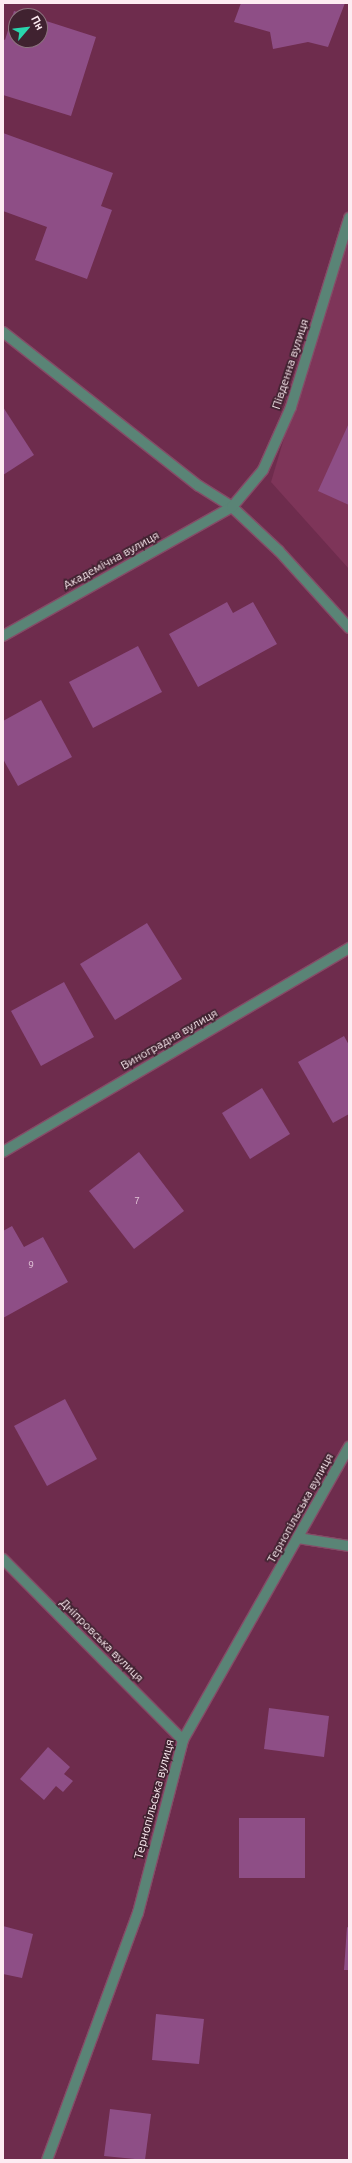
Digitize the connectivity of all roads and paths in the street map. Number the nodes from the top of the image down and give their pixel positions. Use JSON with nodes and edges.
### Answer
{"nodes":[{"id":1,"x":349,"y":218,"type":"edge"},
{"id":2,"x":3,"y":332,"type":"edge"},
{"id":3,"x":232,"y":507,"type":"junction"},
{"id":4,"x":349,"y":628,"type":"edge"},
{"id":5,"x":3,"y":636,"type":"edge"},
{"id":6,"x":349,"y":948,"type":"edge"},
{"id":7,"x":3,"y":1152,"type":"edge"},
{"id":8,"x":349,"y":1447,"type":"edge"},
{"id":9,"x":298,"y":1538,"type":"junction"},
{"id":10,"x":349,"y":1546,"type":"edge"},
{"id":11,"x":3,"y":1559,"type":"edge"},
{"id":12,"x":183,"y":1740,"type":"junction"},
{"id":13,"x":47,"y":2160,"type":"edge"}],
"edges":[{"from":1,"to":3,"type":"street","name":"Південна вулиця"},
{"from":2,"to":3,"type":"street"},
{"from":3,"to":4,"type":"street"},
{"from":3,"to":5,"type":"street","name":"Академічна вулиця"},
{"from":6,"to":7,"type":"street","name":"Виноградна вулиця"},
{"from":8,"to":9,"type":"street","name":"Тернопільська вулиця"},
{"from":9,"to":10,"type":"street"},
{"from":9,"to":12,"type":"street","name":"Тернопільська вулиця"},
{"from":11,"to":12,"type":"street","name":"Дніпровська вулиця"},
{"from":12,"to":13,"type":"street","name":"Тернопільська вулиця"}]}
